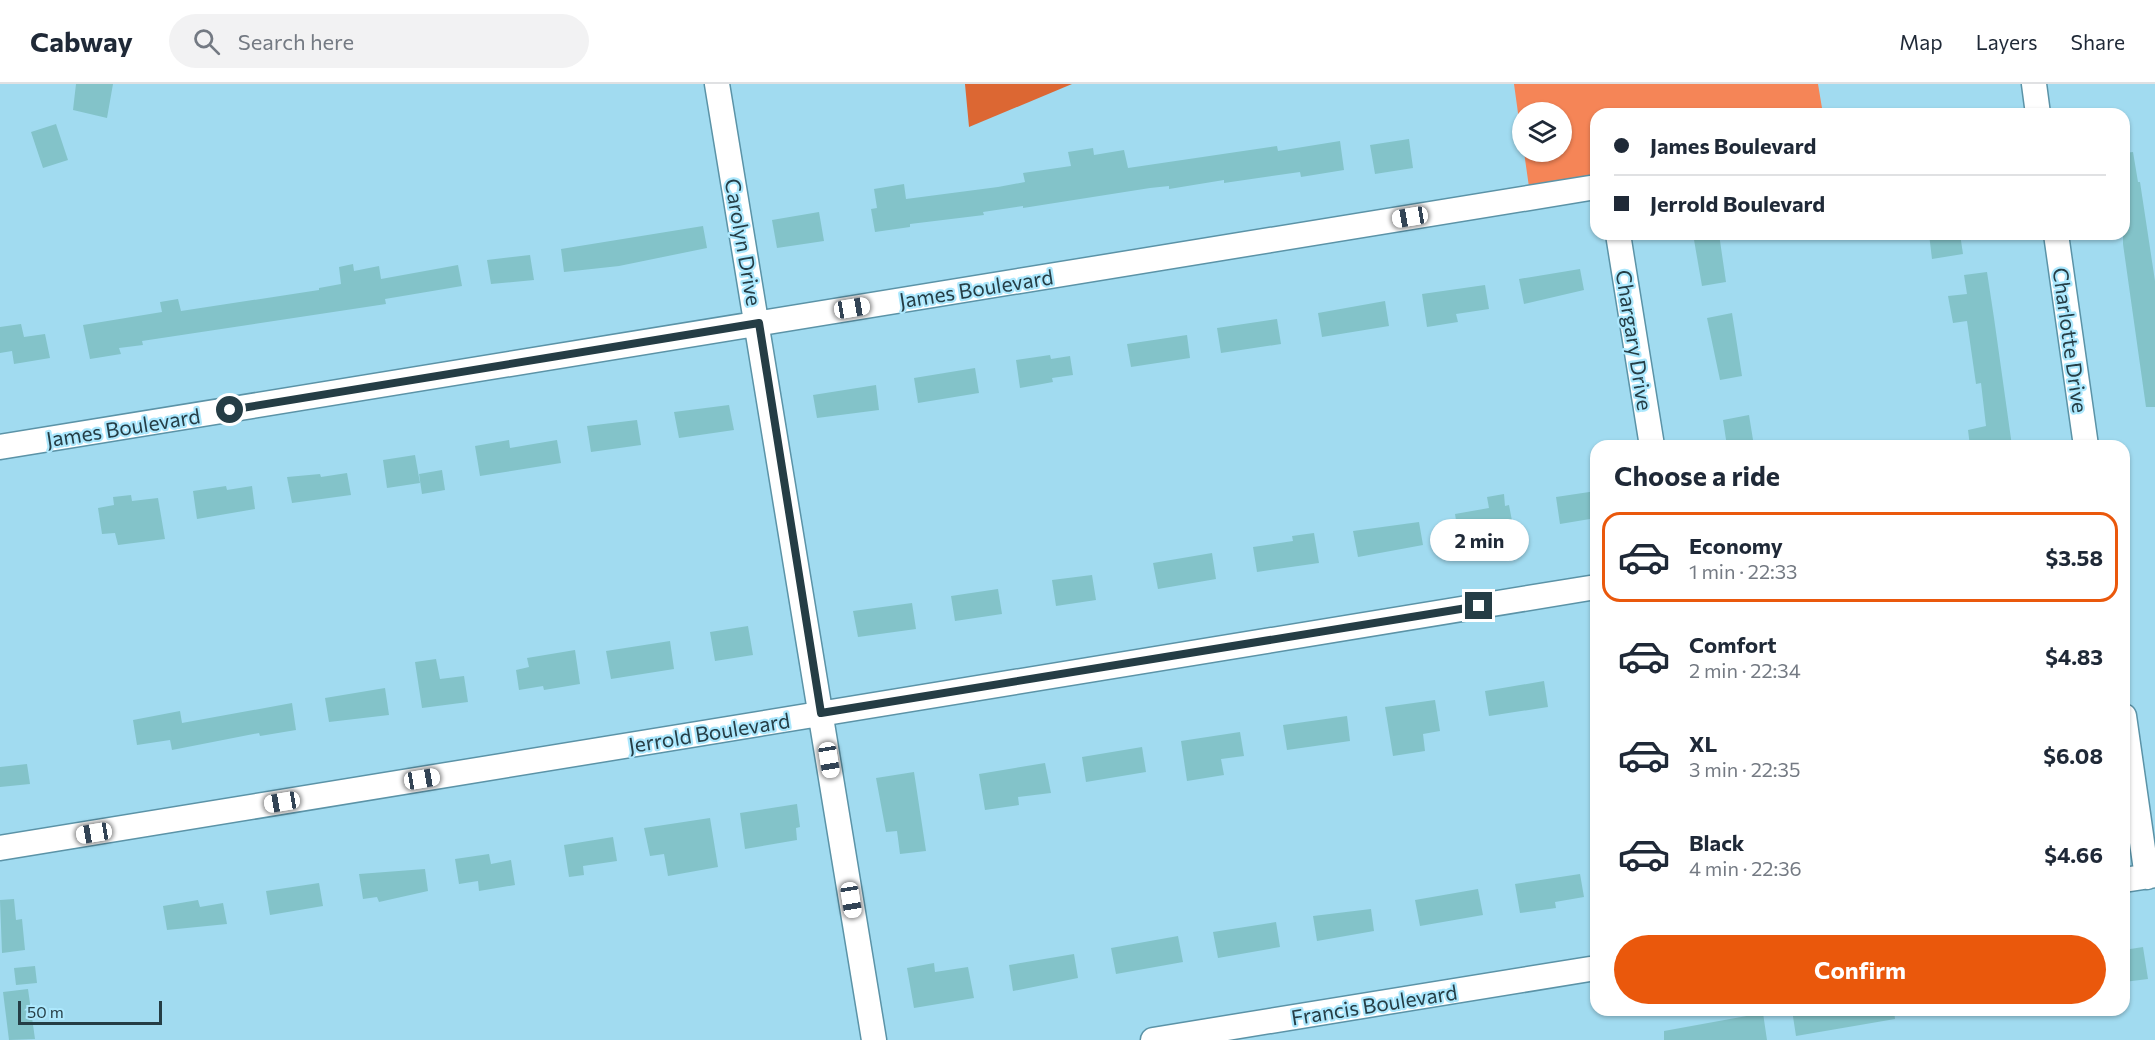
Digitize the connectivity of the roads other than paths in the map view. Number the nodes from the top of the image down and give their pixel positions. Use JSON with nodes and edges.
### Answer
{"nodes":[{"id":1,"x":717,"y":84,"type":"edge"},
{"id":2,"x":2034,"y":84,"type":"edge"},
{"id":3,"x":2037,"y":108,"type":"edge"},
{"id":4,"x":1590,"y":188,"type":"edge"},
{"id":5,"x":1619,"y":240,"type":"edge"},
{"id":6,"x":2056,"y":240,"type":"edge"},
{"id":7,"x":759,"y":323,"type":"junction"},
{"id":8,"x":1651,"y":440,"type":"edge"},
{"id":9,"x":2085,"y":440,"type":"edge"},
{"id":10,"x":0,"y":447,"type":"edge"},
{"id":11,"x":1590,"y":587,"type":"edge"},
{"id":12,"x":821,"y":713,"type":"junction"},
{"id":13,"x":2130,"y":770,"type":"edge"},
{"id":14,"x":0,"y":848,"type":"edge"},
{"id":15,"x":2142,"y":877,"type":"edge"},
{"id":16,"x":1590,"y":969,"type":"edge"},
{"id":17,"x":1262,"y":1031,"type":"edge"},
{"id":18,"x":874,"y":1040,"type":"edge"},
{"id":19,"x":1153,"y":1040,"type":"edge"}],
"edges":[{"from":1,"to":7,"type":"street","name":"Carolyn Drive"},
{"from":2,"to":3,"type":"street"},
{"from":4,"to":7,"type":"street","name":"James Boulevard"},
{"from":5,"to":8,"type":"street","name":"Chargary Drive"},
{"from":6,"to":9,"type":"street","name":"Charlotte Drive"},
{"from":7,"to":10,"type":"street","name":"James Boulevard"},
{"from":7,"to":12,"type":"street","name":"Carolyn Drive"},
{"from":11,"to":12,"type":"street","name":"Jerrold Boulevard"},
{"from":12,"to":14,"type":"street","name":"Jerrold Boulevard"},
{"from":12,"to":18,"type":"street","name":"Carolyn Drive"},
{"from":13,"to":15,"type":"street"},
{"from":16,"to":17,"type":"street","name":"Francis Boulevard"},
{"from":17,"to":19,"type":"street","name":"Francis Boulevard"}]}
